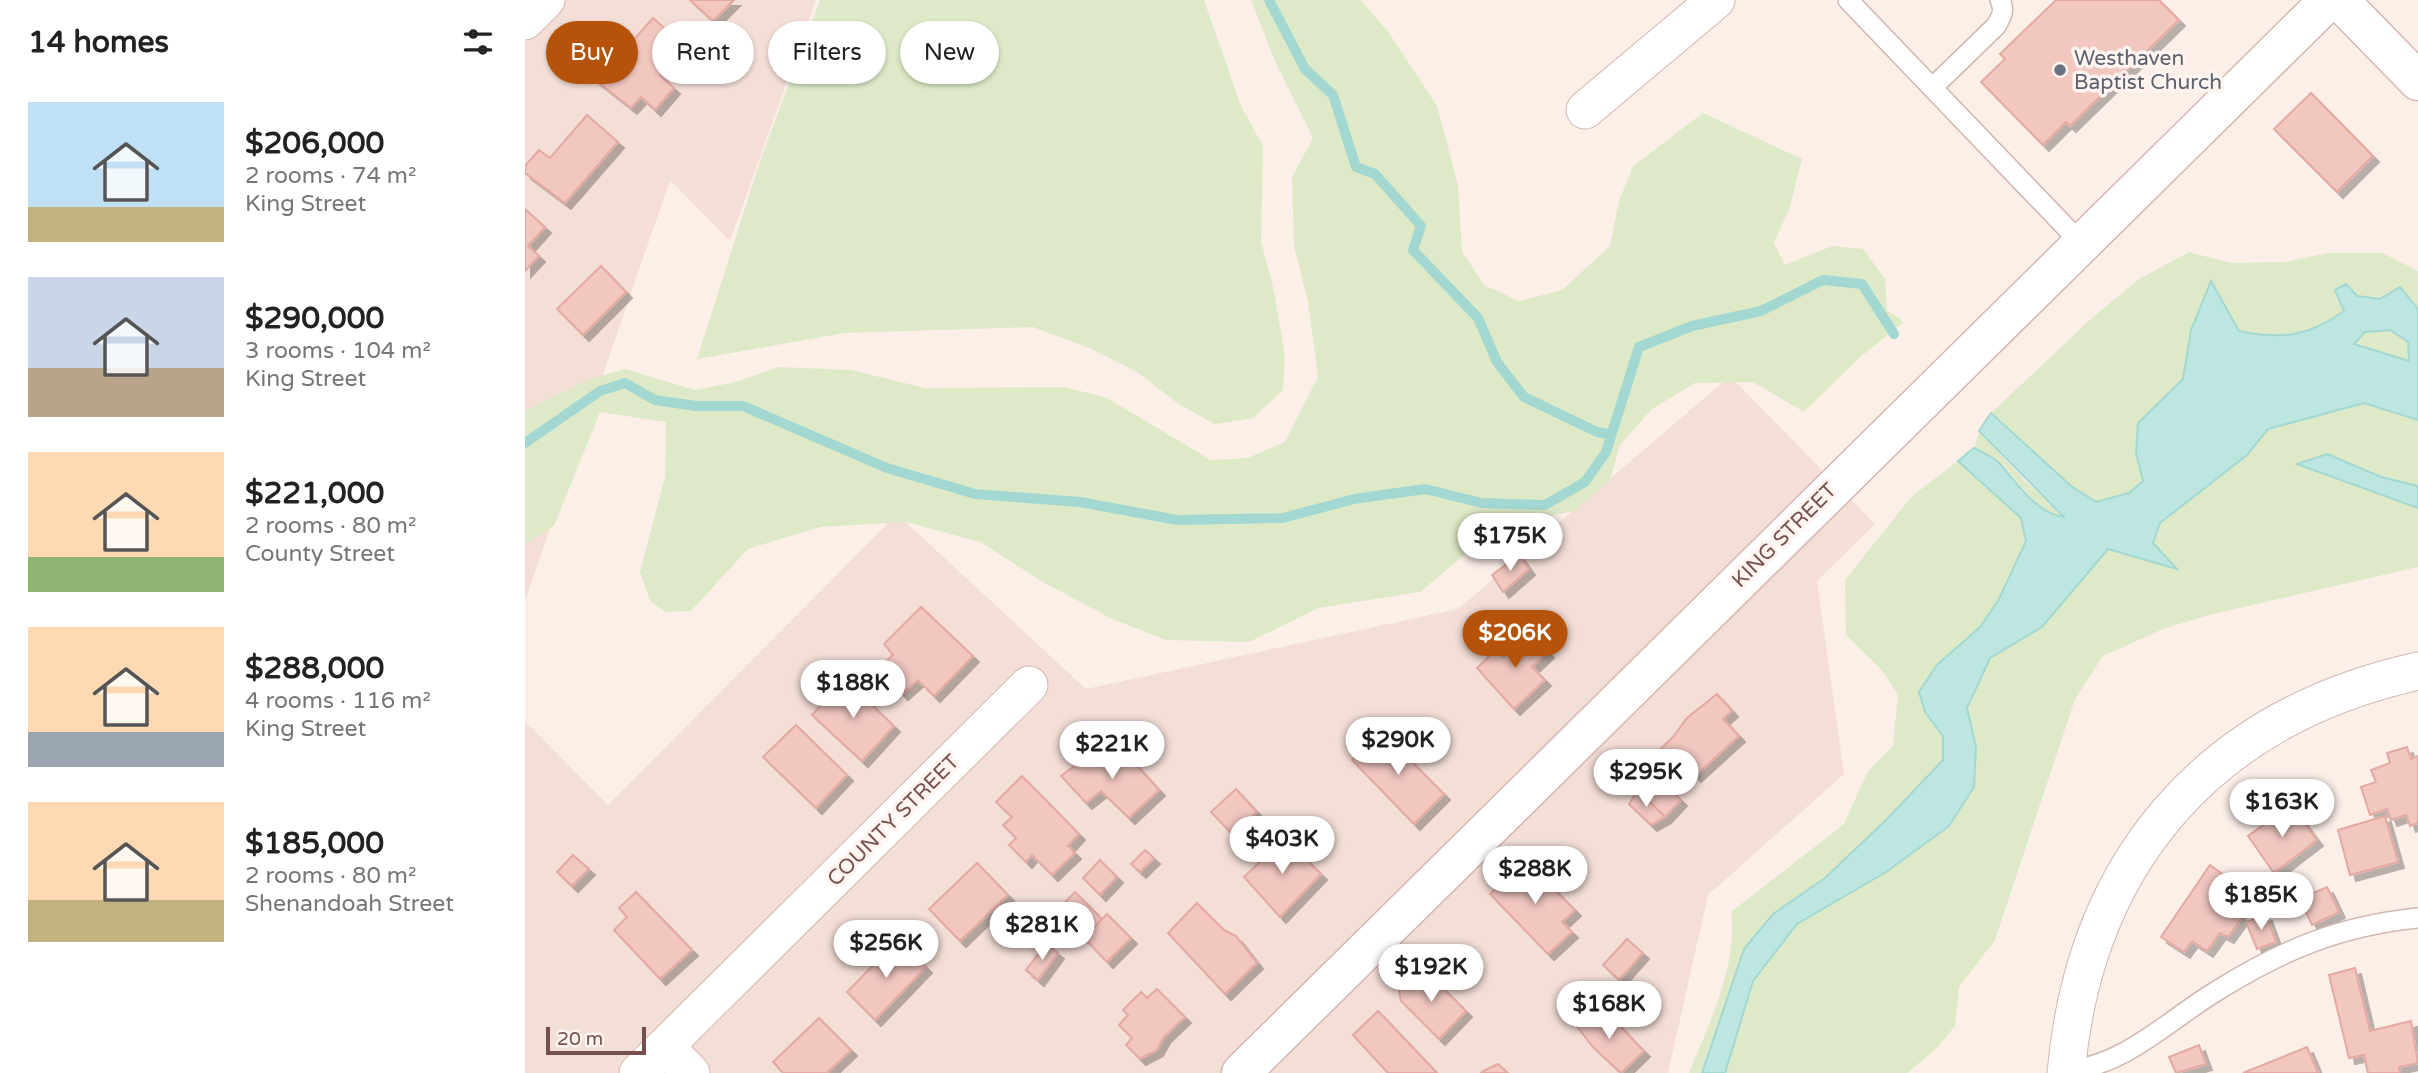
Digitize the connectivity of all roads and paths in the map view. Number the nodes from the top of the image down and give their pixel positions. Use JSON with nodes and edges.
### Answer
{"nodes":[{"id":1,"x":1716,"y":0,"type":"edge"},
{"id":2,"x":1848,"y":0,"type":"edge"},
{"id":3,"x":2000,"y":0,"type":"edge"},
{"id":4,"x":2329,"y":0,"type":"edge"},
{"id":5,"x":2339,"y":0,"type":"edge"},
{"id":6,"x":2418,"y":81,"type":"edge"},
{"id":7,"x":1932,"y":88,"type":"junction"},
{"id":8,"x":1585,"y":110,"type":"dead end"},
{"id":9,"x":2081,"y":243,"type":"junction"},
{"id":10,"x":2418,"y":671,"type":"edge"},
{"id":11,"x":1029,"y":685,"type":"dead end"},
{"id":12,"x":2418,"y":918,"type":"edge"},
{"id":13,"x":665,"y":1046,"type":"junction"},
{"id":14,"x":2066,"y":1072,"type":"edge"},
{"id":15,"x":638,"y":1073,"type":"edge"},
{"id":16,"x":691,"y":1073,"type":"edge"},
{"id":17,"x":1241,"y":1073,"type":"edge"}],
"edges":[{"from":1,"to":8,"type":"street"},
{"from":2,"to":7,"type":"lane"},
{"from":3,"to":7,"type":"lane"},
{"from":4,"to":9,"type":"street","name":"KING STREET"},
{"from":5,"to":6,"type":"street"},
{"from":7,"to":9,"type":"lane"},
{"from":9,"to":17,"type":"street","name":"KING STREET"},
{"from":10,"to":14,"type":"street"},
{"from":11,"to":13,"type":"street","name":"COUNTY STREET"},
{"from":12,"to":14,"type":"lane"},
{"from":13,"to":15,"type":"street","name":"COUNTY STREET"},
{"from":13,"to":16,"type":"street"}]}
